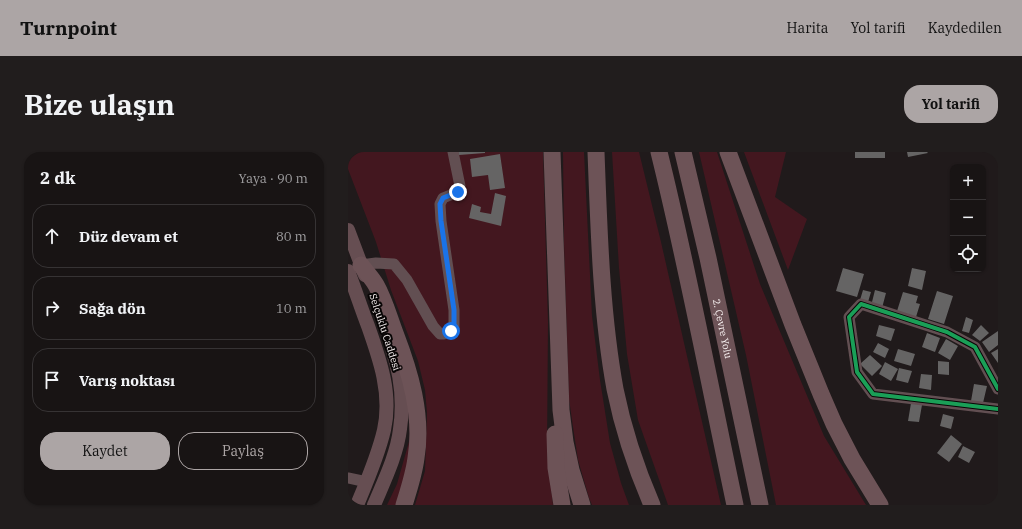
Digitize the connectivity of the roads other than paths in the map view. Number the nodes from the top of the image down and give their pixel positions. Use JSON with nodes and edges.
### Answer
{"nodes":[{"id":1,"x":453,"y":152,"type":"edge"},
{"id":2,"x":552,"y":152,"type":"edge"},
{"id":3,"x":596,"y":152,"type":"edge"},
{"id":4,"x":659,"y":152,"type":"edge"},
{"id":5,"x":683,"y":152,"type":"edge"},
{"id":6,"x":728,"y":152,"type":"edge"},
{"id":7,"x":348,"y":230,"type":"edge"},
{"id":8,"x":354,"y":268,"type":"edge"},
{"id":9,"x":559,"y":374,"type":"junction"},
{"id":10,"x":998,"y":389,"type":"edge"},
{"id":11,"x":998,"y":409,"type":"edge"},
{"id":12,"x":629,"y":443,"type":"junction"},
{"id":13,"x":348,"y":478,"type":"edge"},
{"id":14,"x":367,"y":482,"type":"junction"},
{"id":15,"x":357,"y":505,"type":"edge"},
{"id":16,"x":374,"y":505,"type":"edge"},
{"id":17,"x":404,"y":505,"type":"edge"},
{"id":18,"x":562,"y":505,"type":"edge"},
{"id":19,"x":582,"y":505,"type":"edge"},
{"id":20,"x":640,"y":505,"type":"edge"},
{"id":21,"x":652,"y":505,"type":"edge"},
{"id":22,"x":735,"y":505,"type":"edge"},
{"id":23,"x":760,"y":505,"type":"edge"},
{"id":24,"x":880,"y":505,"type":"edge"}],
"edges":[{"from":1,"to":8,"type":"street"},
{"from":2,"to":9,"type":"highway"},
{"from":3,"to":12,"type":"highway"},
{"from":4,"to":22,"type":"highway"},
{"from":5,"to":23,"type":"highway","name":"2. Çevre Yolu"},
{"from":6,"to":24,"type":"highway"},
{"from":7,"to":8,"type":"main road","name":"Selçuklu Caddesi"},
{"from":8,"to":14,"type":"main road","name":"Selçuklu Caddesi"},
{"from":8,"to":16,"type":"main road","name":"Selçuklu Caddesi"},
{"from":8,"to":17,"type":"highway"},
{"from":9,"to":18,"type":"highway"},
{"from":9,"to":19,"type":"highway"},
{"from":10,"to":11,"type":"street"},
{"from":12,"to":20,"type":"highway"},
{"from":12,"to":21,"type":"highway"},
{"from":13,"to":14,"type":"street"},
{"from":14,"to":15,"type":"main road","name":"Selçuklu Caddesi"}]}
